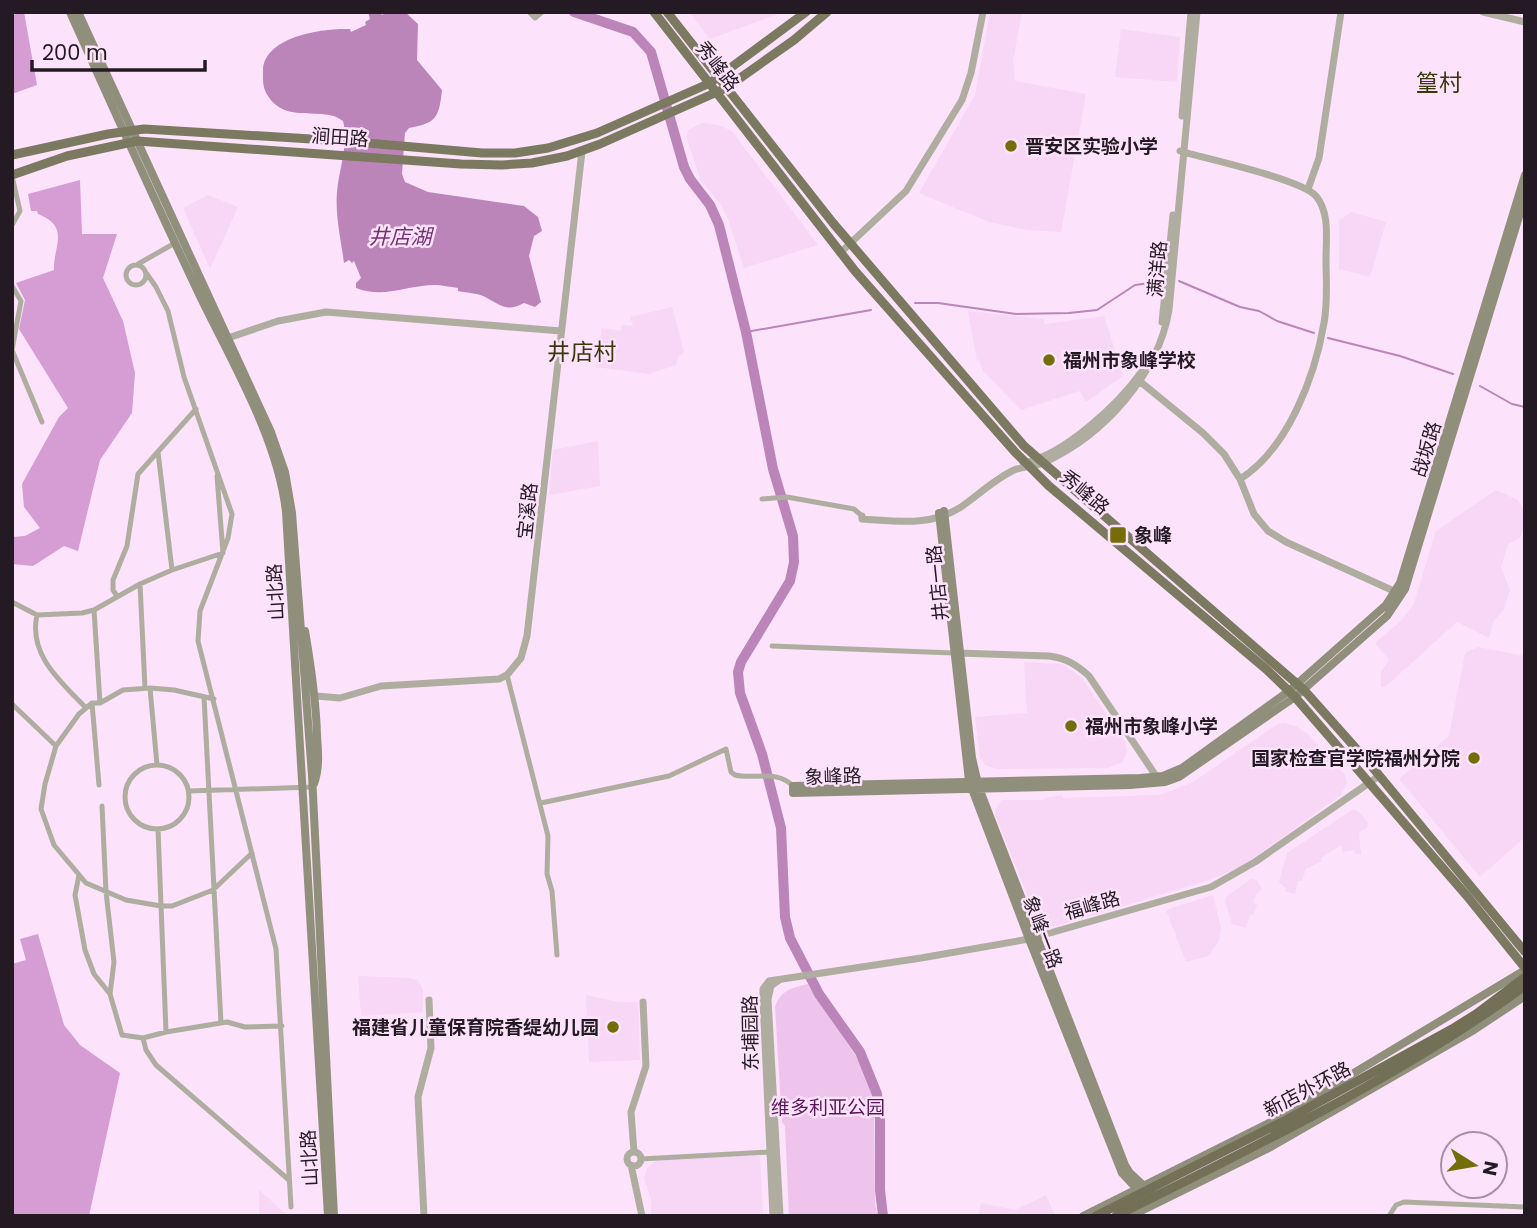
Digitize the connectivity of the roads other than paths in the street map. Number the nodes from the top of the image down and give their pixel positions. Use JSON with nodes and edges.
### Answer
{"nodes":[{"id":1,"x":529,"y":12,"type":"edge"},
{"id":2,"x":542,"y":12,"type":"edge"},
{"id":3,"x":654,"y":12,"type":"edge"},
{"id":4,"x":667,"y":12,"type":"edge"},
{"id":5,"x":806,"y":12,"type":"edge"},
{"id":6,"x":827,"y":12,"type":"edge"},
{"id":7,"x":983,"y":12,"type":"edge"},
{"id":8,"x":1191,"y":12,"type":"edge"},
{"id":9,"x":1197,"y":12,"type":"edge"},
{"id":10,"x":1341,"y":12,"type":"edge"},
{"id":11,"x":1483,"y":12,"type":"edge"},
{"id":12,"x":75,"y":13,"type":"edge"},
{"id":13,"x":1525,"y":22,"type":"edge"},
{"id":14,"x":714,"y":80,"type":"junction"},
{"id":15,"x":722,"y":90,"type":"junction"},
{"id":16,"x":128,"y":130,"type":"junction"},
{"id":17,"x":133,"y":142,"type":"junction"},
{"id":18,"x":582,"y":151,"type":"junction"},
{"id":19,"x":1182,"y":151,"type":"junction"},
{"id":20,"x":12,"y":155,"type":"edge"},
{"id":21,"x":1525,"y":175,"type":"edge"},
{"id":22,"x":12,"y":176,"type":"edge"},
{"id":23,"x":1308,"y":189,"type":"junction"},
{"id":24,"x":1525,"y":197,"type":"edge"},
{"id":25,"x":12,"y":225,"type":"edge"},
{"id":26,"x":175,"y":243,"type":"junction"},
{"id":27,"x":850,"y":244,"type":"junction"},
{"id":28,"x":840,"y":253,"type":"junction"},
{"id":29,"x":138,"y":264,"type":"junction"},
{"id":30,"x":146,"y":274,"type":"junction"},
{"id":31,"x":12,"y":286,"type":"edge"},
{"id":32,"x":561,"y":331,"type":"junction"},
{"id":33,"x":228,"y":338,"type":"junction"},
{"id":34,"x":1139,"y":380,"type":"junction"},
{"id":35,"x":196,"y":409,"type":"junction"},
{"id":36,"x":42,"y":422,"type":"dead end"},
{"id":37,"x":158,"y":452,"type":"junction"},
{"id":38,"x":1040,"y":462,"type":"junction"},
{"id":39,"x":1028,"y":465,"type":"junction"},
{"id":40,"x":217,"y":467,"type":"junction"},
{"id":41,"x":1240,"y":479,"type":"junction"},
{"id":42,"x":762,"y":499,"type":"dead end"},
{"id":43,"x":942,"y":514,"type":"junction"},
{"id":44,"x":862,"y":516,"type":"joint"},
{"id":45,"x":223,"y":553,"type":"junction"},
{"id":46,"x":172,"y":570,"type":"junction"},
{"id":47,"x":140,"y":584,"type":"junction"},
{"id":48,"x":298,"y":585,"type":"junction"},
{"id":49,"x":1396,"y":592,"type":"junction"},
{"id":50,"x":117,"y":596,"type":"junction"},
{"id":51,"x":12,"y":602,"type":"edge"},
{"id":52,"x":94,"y":610,"type":"junction"},
{"id":53,"x":37,"y":615,"type":"junction"},
{"id":54,"x":772,"y":646,"type":"dead end"},
{"id":55,"x":956,"y":653,"type":"junction"},
{"id":56,"x":507,"y":675,"type":"junction"},
{"id":57,"x":1301,"y":687,"type":"junction"},
{"id":58,"x":148,"y":688,"type":"junction"},
{"id":59,"x":1292,"y":694,"type":"junction"},
{"id":60,"x":316,"y":696,"type":"junction"},
{"id":61,"x":204,"y":697,"type":"junction"},
{"id":62,"x":214,"y":699,"type":"junction"},
{"id":63,"x":92,"y":703,"type":"junction"},
{"id":64,"x":100,"y":703,"type":"junction"},
{"id":65,"x":12,"y":704,"type":"edge"},
{"id":66,"x":86,"y":708,"type":"junction"},
{"id":67,"x":55,"y":746,"type":"junction"},
{"id":68,"x":157,"y":765,"type":"junction"},
{"id":69,"x":1379,"y":776,"type":"junction"},
{"id":70,"x":1158,"y":780,"type":"junction"},
{"id":71,"x":1370,"y":783,"type":"junction"},
{"id":72,"x":974,"y":784,"type":"junction"},
{"id":73,"x":99,"y":785,"type":"dead end"},
{"id":74,"x":313,"y":786,"type":"junction"},
{"id":75,"x":793,"y":786,"type":"joint"},
{"id":76,"x":303,"y":787,"type":"junction"},
{"id":77,"x":236,"y":789,"type":"junction"},
{"id":78,"x":207,"y":790,"type":"junction"},
{"id":79,"x":189,"y":792,"type":"junction"},
{"id":80,"x":541,"y":803,"type":"junction"},
{"id":81,"x":102,"y":806,"type":"dead end"},
{"id":82,"x":158,"y":829,"type":"junction"},
{"id":83,"x":252,"y":853,"type":"junction"},
{"id":84,"x":79,"y":875,"type":"junction"},
{"id":85,"x":214,"y":890,"type":"junction"},
{"id":86,"x":106,"y":892,"type":"junction"},
{"id":87,"x":161,"y":906,"type":"junction"},
{"id":88,"x":1032,"y":939,"type":"junction"},
{"id":89,"x":1525,"y":952,"type":"edge"},
{"id":90,"x":557,"y":955,"type":"dead end"},
{"id":91,"x":1525,"y":969,"type":"edge"},
{"id":92,"x":1525,"y":977,"type":"edge"},
{"id":93,"x":781,"y":979,"type":"junction"},
{"id":94,"x":1525,"y":986,"type":"edge"},
{"id":95,"x":110,"y":994,"type":"junction"},
{"id":96,"x":1525,"y":996,"type":"edge"},
{"id":97,"x":429,"y":1000,"type":"dead end"},
{"id":98,"x":643,"y":1002,"type":"dead end"},
{"id":99,"x":221,"y":1023,"type":"junction"},
{"id":100,"x":282,"y":1026,"type":"junction"},
{"id":101,"x":166,"y":1031,"type":"junction"},
{"id":102,"x":143,"y":1038,"type":"junction"},
{"id":103,"x":634,"y":1152,"type":"junction"},
{"id":104,"x":770,"y":1152,"type":"junction"},
{"id":105,"x":641,"y":1159,"type":"junction"},
{"id":106,"x":631,"y":1165,"type":"junction"},
{"id":107,"x":290,"y":1181,"type":"junction"},
{"id":108,"x":1140,"y":1188,"type":"junction"},
{"id":109,"x":1156,"y":1203,"type":"junction"},
{"id":110,"x":1525,"y":1207,"type":"edge"},
{"id":111,"x":291,"y":1208,"type":"dead end"},
{"id":112,"x":328,"y":1216,"type":"edge"},
{"id":113,"x":334,"y":1216,"type":"edge"},
{"id":114,"x":425,"y":1216,"type":"edge"},
{"id":115,"x":642,"y":1216,"type":"edge"},
{"id":116,"x":773,"y":1216,"type":"edge"},
{"id":117,"x":780,"y":1216,"type":"edge"},
{"id":118,"x":1083,"y":1216,"type":"edge"},
{"id":119,"x":1096,"y":1216,"type":"edge"},
{"id":120,"x":1116,"y":1216,"type":"edge"},
{"id":121,"x":1130,"y":1216,"type":"edge"},
{"id":122,"x":1389,"y":1216,"type":"edge"}],
"edges":[{"from":1,"to":2,"type":"street"},
{"from":3,"to":14,"type":"main road","name":"秀峰路"},
{"from":4,"to":14,"type":"main road","name":"秀峰路"},
{"from":5,"to":14,"type":"main road"},
{"from":6,"to":15,"type":"main road"},
{"from":7,"to":27,"type":"street"},
{"from":8,"to":19,"type":"street","name":"满洋路"},
{"from":9,"to":19,"type":"street","name":"满洋路"},
{"from":10,"to":23,"type":"street"},
{"from":11,"to":13,"type":"street"},
{"from":12,"to":16,"type":"main road","name":"山北路"},
{"from":14,"to":15,"type":"main road","name":"秀峰路"},
{"from":14,"to":16,"type":"main road","name":"涧田路"},
{"from":15,"to":18,"type":"main road","name":"涧田路"},
{"from":15,"to":27,"type":"main road"},
{"from":15,"to":28,"type":"main road","name":"秀峰路"},
{"from":16,"to":17,"type":"main road","name":"山北路"},
{"from":16,"to":20,"type":"main road","name":"涧田路"},
{"from":17,"to":18,"type":"main road","name":"涧田路"},
{"from":17,"to":22,"type":"main road","name":"涧田路"},
{"from":17,"to":26,"type":"main road","name":"山北路"},
{"from":17,"to":33,"type":"main road","name":"山北路"},
{"from":18,"to":32,"type":"street","name":"宝溪路"},
{"from":19,"to":23,"type":"street"},
{"from":19,"to":34,"type":"street","name":"满洋路"},
{"from":21,"to":49,"type":"main road","name":"战坂路"},
{"from":22,"to":25,"type":"street"},
{"from":23,"to":41,"type":"street"},
{"from":24,"to":57,"type":"main road","name":"战坂路"},
{"from":26,"to":29,"type":"street"},
{"from":26,"to":76,"type":"main road","name":"山北路"},
{"from":27,"to":28,"type":"street"},
{"from":27,"to":38,"type":"main road"},
{"from":28,"to":39,"type":"main road","name":"秀峰路"},
{"from":29,"to":30,"type":"street"},
{"from":29,"to":30,"type":"street"},
{"from":30,"to":35,"type":"street"},
{"from":31,"to":36,"type":"street"},
{"from":32,"to":33,"type":"street"},
{"from":32,"to":56,"type":"street","name":"宝溪路"},
{"from":33,"to":48,"type":"main road","name":"山北路"},
{"from":34,"to":38,"type":"street","name":"满洋路"},
{"from":34,"to":41,"type":"street"},
{"from":35,"to":37,"type":"street"},
{"from":35,"to":40,"type":"street"},
{"from":37,"to":46,"type":"street"},
{"from":37,"to":50,"type":"street"},
{"from":38,"to":39,"type":"street","name":"满洋路"},
{"from":38,"to":57,"type":"main road"},
{"from":39,"to":43,"type":"street","name":"满洋路"},
{"from":39,"to":59,"type":"main road","name":"秀峰路"},
{"from":40,"to":45,"type":"street"},
{"from":40,"to":45,"type":"street"},
{"from":41,"to":49,"type":"street"},
{"from":42,"to":44,"type":"street"},
{"from":43,"to":44,"type":"street"},
{"from":43,"to":55,"type":"main road","name":"井店一路"},
{"from":45,"to":46,"type":"street"},
{"from":45,"to":62,"type":"street"},
{"from":46,"to":47,"type":"street"},
{"from":47,"to":50,"type":"street"},
{"from":47,"to":58,"type":"street"},
{"from":48,"to":60,"type":"main road"},
{"from":48,"to":74,"type":"main road","name":"山北路"},
{"from":49,"to":57,"type":"main road","name":"战坂路"},
{"from":50,"to":52,"type":"street"},
{"from":51,"to":53,"type":"street"},
{"from":52,"to":53,"type":"street"},
{"from":52,"to":64,"type":"street"},
{"from":53,"to":66,"type":"street"},
{"from":54,"to":55,"type":"street"},
{"from":55,"to":70,"type":"street"},
{"from":55,"to":72,"type":"main road","name":"象峰一路"},
{"from":56,"to":60,"type":"street"},
{"from":56,"to":80,"type":"street"},
{"from":57,"to":59,"type":"main road","name":"战坂路"},
{"from":57,"to":69,"type":"main road"},
{"from":58,"to":61,"type":"street"},
{"from":58,"to":64,"type":"street"},
{"from":58,"to":68,"type":"street"},
{"from":59,"to":70,"type":"main road","name":"象峰路"},
{"from":59,"to":71,"type":"main road","name":"秀峰路"},
{"from":60,"to":74,"type":"main road"},
{"from":61,"to":62,"type":"street"},
{"from":61,"to":78,"type":"street"},
{"from":62,"to":77,"type":"street"},
{"from":63,"to":64,"type":"street"},
{"from":63,"to":66,"type":"street"},
{"from":63,"to":73,"type":"street"},
{"from":65,"to":67,"type":"street"},
{"from":66,"to":67,"type":"street"},
{"from":67,"to":84,"type":"street"},
{"from":68,"to":79,"type":"street"},
{"from":68,"to":82,"type":"street"},
{"from":69,"to":71,"type":"street","name":"福峰路"},
{"from":69,"to":89,"type":"main road"},
{"from":70,"to":72,"type":"main road","name":"象峰路"},
{"from":71,"to":88,"type":"street","name":"福峰路"},
{"from":71,"to":91,"type":"main road","name":"秀峰路"},
{"from":72,"to":75,"type":"main road","name":"象峰路"},
{"from":72,"to":88,"type":"main road","name":"象峰一路"},
{"from":74,"to":76,"type":"street"},
{"from":74,"to":113,"type":"main road","name":"山北路"},
{"from":75,"to":80,"type":"street"},
{"from":76,"to":77,"type":"street"},
{"from":76,"to":112,"type":"main road","name":"山北路"},
{"from":77,"to":78,"type":"street"},
{"from":77,"to":83,"type":"street"},
{"from":78,"to":79,"type":"street"},
{"from":78,"to":85,"type":"street"},
{"from":79,"to":82,"type":"street"},
{"from":80,"to":90,"type":"street"},
{"from":81,"to":86,"type":"street"},
{"from":82,"to":87,"type":"street"},
{"from":83,"to":85,"type":"street"},
{"from":83,"to":100,"type":"street"},
{"from":84,"to":86,"type":"street"},
{"from":84,"to":95,"type":"street"},
{"from":85,"to":87,"type":"street"},
{"from":85,"to":99,"type":"street"},
{"from":86,"to":87,"type":"street"},
{"from":86,"to":95,"type":"street"},
{"from":87,"to":101,"type":"street"},
{"from":88,"to":93,"type":"street","name":"福峰路"},
{"from":88,"to":108,"type":"main road","name":"象峰一路"},
{"from":91,"to":108,"type":"main road"},
{"from":92,"to":119,"type":"highway","name":"新店外环路","bridge":true},
{"from":93,"to":104,"type":"street","name":"东埔园路"},
{"from":93,"to":117,"type":"street","name":"东埔园路"},
{"from":94,"to":120,"type":"highway","name":"新店外环路","bridge":true},
{"from":95,"to":102,"type":"street"},
{"from":96,"to":109,"type":"main road"},
{"from":97,"to":114,"type":"street"},
{"from":98,"to":103,"type":"street"},
{"from":99,"to":100,"type":"street"},
{"from":99,"to":101,"type":"street"},
{"from":100,"to":107,"type":"street"},
{"from":101,"to":102,"type":"street"},
{"from":102,"to":107,"type":"street"},
{"from":103,"to":105,"type":"street"},
{"from":103,"to":106,"type":"street"},
{"from":104,"to":105,"type":"street"},
{"from":104,"to":116,"type":"street","name":"东埔园路"},
{"from":105,"to":106,"type":"street"},
{"from":106,"to":115,"type":"street"},
{"from":107,"to":111,"type":"street"},
{"from":108,"to":109,"type":"main road","name":"象峰一路"},
{"from":108,"to":118,"type":"main road"},
{"from":109,"to":121,"type":"main road"},
{"from":110,"to":122,"type":"street"}]}
